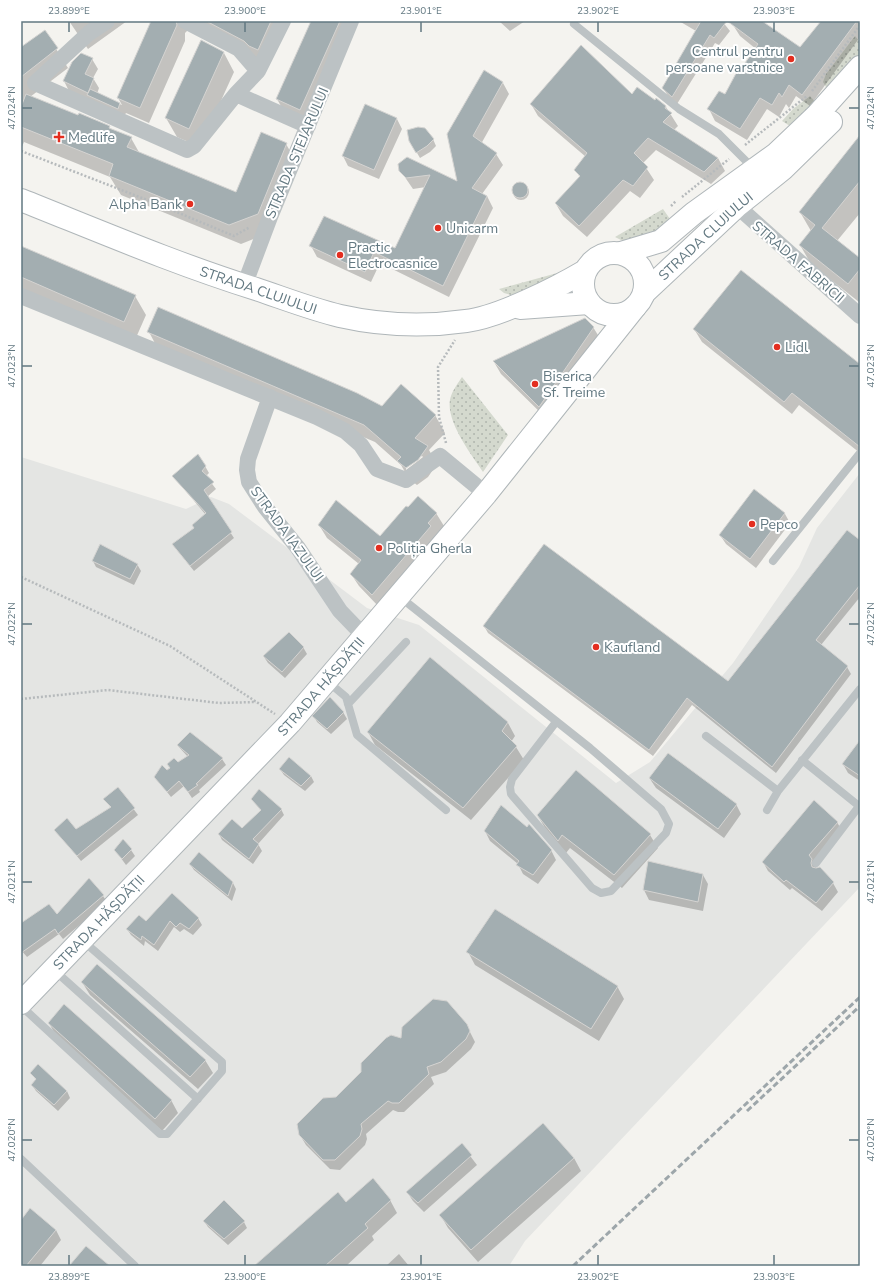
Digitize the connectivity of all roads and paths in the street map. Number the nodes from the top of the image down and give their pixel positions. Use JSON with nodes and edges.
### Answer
{"nodes":[{"id":1,"x":107,"y":21,"type":"edge"},
{"id":2,"x":185,"y":21,"type":"edge"},
{"id":3,"x":283,"y":21,"type":"edge"},
{"id":4,"x":351,"y":21,"type":"edge"},
{"id":5,"x":574,"y":24,"type":"dead end"},
{"id":6,"x":860,"y":25,"type":"edge"},
{"id":7,"x":860,"y":67,"type":"edge"},
{"id":8,"x":258,"y":71,"type":"junction"},
{"id":9,"x":860,"y":90,"type":"edge"},
{"id":10,"x":236,"y":94,"type":"junction"},
{"id":11,"x":308,"y":126,"type":"junction"},
{"id":12,"x":21,"y":151,"type":"edge"},
{"id":13,"x":738,"y":152,"type":"junction"},
{"id":14,"x":761,"y":175,"type":"junction"},
{"id":15,"x":21,"y":200,"type":"edge"},
{"id":16,"x":671,"y":206,"type":"dead end"},
{"id":17,"x":737,"y":206,"type":"junction"},
{"id":18,"x":694,"y":213,"type":"junction"},
{"id":19,"x":270,"y":217,"type":"junction"},
{"id":20,"x":621,"y":253,"type":"junction"},
{"id":21,"x":585,"y":271,"type":"junction"},
{"id":22,"x":244,"y":286,"type":"junction"},
{"id":23,"x":21,"y":296,"type":"edge"},
{"id":24,"x":640,"y":300,"type":"junction"},
{"id":25,"x":596,"y":308,"type":"junction"},
{"id":26,"x":505,"y":309,"type":"junction"},
{"id":27,"x":860,"y":316,"type":"edge"},
{"id":28,"x":467,"y":321,"type":"junction"},
{"id":29,"x":599,"y":352,"type":"junction"},
{"id":30,"x":270,"y":396,"type":"junction"},
{"id":31,"x":860,"y":452,"type":"edge"},
{"id":32,"x":450,"y":465,"type":"junction"},
{"id":33,"x":486,"y":494,"type":"junction"},
{"id":34,"x":773,"y":561,"type":"dead end"},
{"id":35,"x":21,"y":577,"type":"edge"},
{"id":36,"x":399,"y":596,"type":"junction"},
{"id":37,"x":365,"y":636,"type":"junction"},
{"id":38,"x":406,"y":642,"type":"dead end"},
{"id":39,"x":327,"y":681,"type":"junction"},
{"id":40,"x":860,"y":689,"type":"edge"},
{"id":41,"x":21,"y":699,"type":"edge"},
{"id":42,"x":257,"y":702,"type":"junction"},
{"id":43,"x":348,"y":704,"type":"junction"},
{"id":44,"x":556,"y":722,"type":"junction"},
{"id":45,"x":290,"y":723,"type":"junction"},
{"id":46,"x":706,"y":736,"type":"dead end"},
{"id":47,"x":802,"y":760,"type":"junction"},
{"id":48,"x":778,"y":791,"type":"junction"},
{"id":49,"x":860,"y":805,"type":"edge"},
{"id":50,"x":446,"y":810,"type":"dead end"},
{"id":51,"x":767,"y":810,"type":"dead end"},
{"id":52,"x":816,"y":863,"type":"dead end"},
{"id":53,"x":82,"y":940,"type":"junction"},
{"id":54,"x":53,"y":970,"type":"junction"},
{"id":55,"x":21,"y":1003,"type":"edge"},
{"id":56,"x":21,"y":1006,"type":"edge"},
{"id":57,"x":198,"y":1099,"type":"junction"},
{"id":58,"x":21,"y":1159,"type":"edge"},
{"id":59,"x":135,"y":1266,"type":"edge"}],
"edges":[{"from":1,"to":10,"type":"street"},
{"from":2,"to":8,"type":"street"},
{"from":3,"to":8,"type":"street"},
{"from":4,"to":11,"type":"street","name":"STRADA STEJARULUI"},
{"from":5,"to":13,"type":"lane"},
{"from":6,"to":13,"type":"path"},
{"from":7,"to":14,"type":"main road"},
{"from":8,"to":10,"type":"street"},
{"from":9,"to":14,"type":"main road"},
{"from":10,"to":11,"type":"street"},
{"from":11,"to":19,"type":"street","name":"STRADA STEJARULUI"},
{"from":12,"to":19,"type":"path"},
{"from":13,"to":14,"type":"lane"},
{"from":13,"to":16,"type":"path"},
{"from":14,"to":17,"type":"main road","name":"STRADA CLUJULUI"},
{"from":14,"to":18,"type":"main road","name":"STRADA CLUJULUI"},
{"from":15,"to":22,"type":"main road","name":"STRADA CLUJULUI"},
{"from":17,"to":18,"type":"street"},
{"from":17,"to":24,"type":"main road","name":"STRADA CLUJULUI"},
{"from":17,"to":27,"type":"street","name":"STRADA FABRICII"},
{"from":18,"to":20,"type":"main road","name":"STRADA CLUJULUI"},
{"from":19,"to":22,"type":"street","name":"STRADA STEJARULUI"},
{"from":20,"to":21,"type":"main road","name":"STRADA CLUJULUI"},
{"from":20,"to":24,"type":"main road","name":"STRADA CLUJULUI"},
{"from":21,"to":25,"type":"main road"},
{"from":21,"to":26,"type":"main road","name":"STRADA CLUJULUI"},
{"from":22,"to":28,"type":"main road","name":"STRADA CLUJULUI"},
{"from":23,"to":30,"type":"street"},
{"from":24,"to":25,"type":"main road","name":"STRADA CLUJULUI"},
{"from":24,"to":29,"type":"main road","name":"STRADA HĂȘDĂȚII"},
{"from":25,"to":26,"type":"main road","name":"STRADA CLUJULUI"},
{"from":25,"to":29,"type":"main road"},
{"from":26,"to":28,"type":"main road","name":"STRADA CLUJULUI"},
{"from":28,"to":32,"type":"path"},
{"from":29,"to":33,"type":"main road","name":"STRADA HĂȘDĂȚII"},
{"from":30,"to":32,"type":"street"},
{"from":30,"to":37,"type":"street","name":"STRADA IAZULUI"},
{"from":31,"to":34,"type":"lane"},
{"from":32,"to":33,"type":"street"},
{"from":33,"to":36,"type":"main road","name":"STRADA HĂȘDĂȚII"},
{"from":35,"to":42,"type":"path"},
{"from":36,"to":37,"type":"main road","name":"STRADA HĂȘDĂȚII"},
{"from":36,"to":44,"type":"lane"},
{"from":37,"to":39,"type":"main road","name":"STRADA HĂȘDĂȚII"},
{"from":38,"to":43,"type":"lane"},
{"from":39,"to":43,"type":"lane"},
{"from":39,"to":45,"type":"main road","name":"STRADA HĂȘDĂȚII"},
{"from":40,"to":47,"type":"lane"},
{"from":41,"to":42,"type":"path"},
{"from":42,"to":45,"type":"path"},
{"from":43,"to":50,"type":"lane"},
{"from":44,"to":44,"type":"lane"},
{"from":45,"to":53,"type":"main road","name":"STRADA HĂȘDĂȚII"},
{"from":46,"to":48,"type":"lane"},
{"from":47,"to":48,"type":"lane"},
{"from":47,"to":49,"type":"lane"},
{"from":48,"to":51,"type":"lane"},
{"from":49,"to":52,"type":"lane"},
{"from":53,"to":54,"type":"main road","name":"STRADA HĂȘDĂȚII"},
{"from":53,"to":57,"type":"lane"},
{"from":54,"to":55,"type":"main road","name":"STRADA HĂȘDĂȚII"},
{"from":54,"to":57,"type":"lane"},
{"from":56,"to":57,"type":"lane"},
{"from":58,"to":59,"type":"lane"}]}
